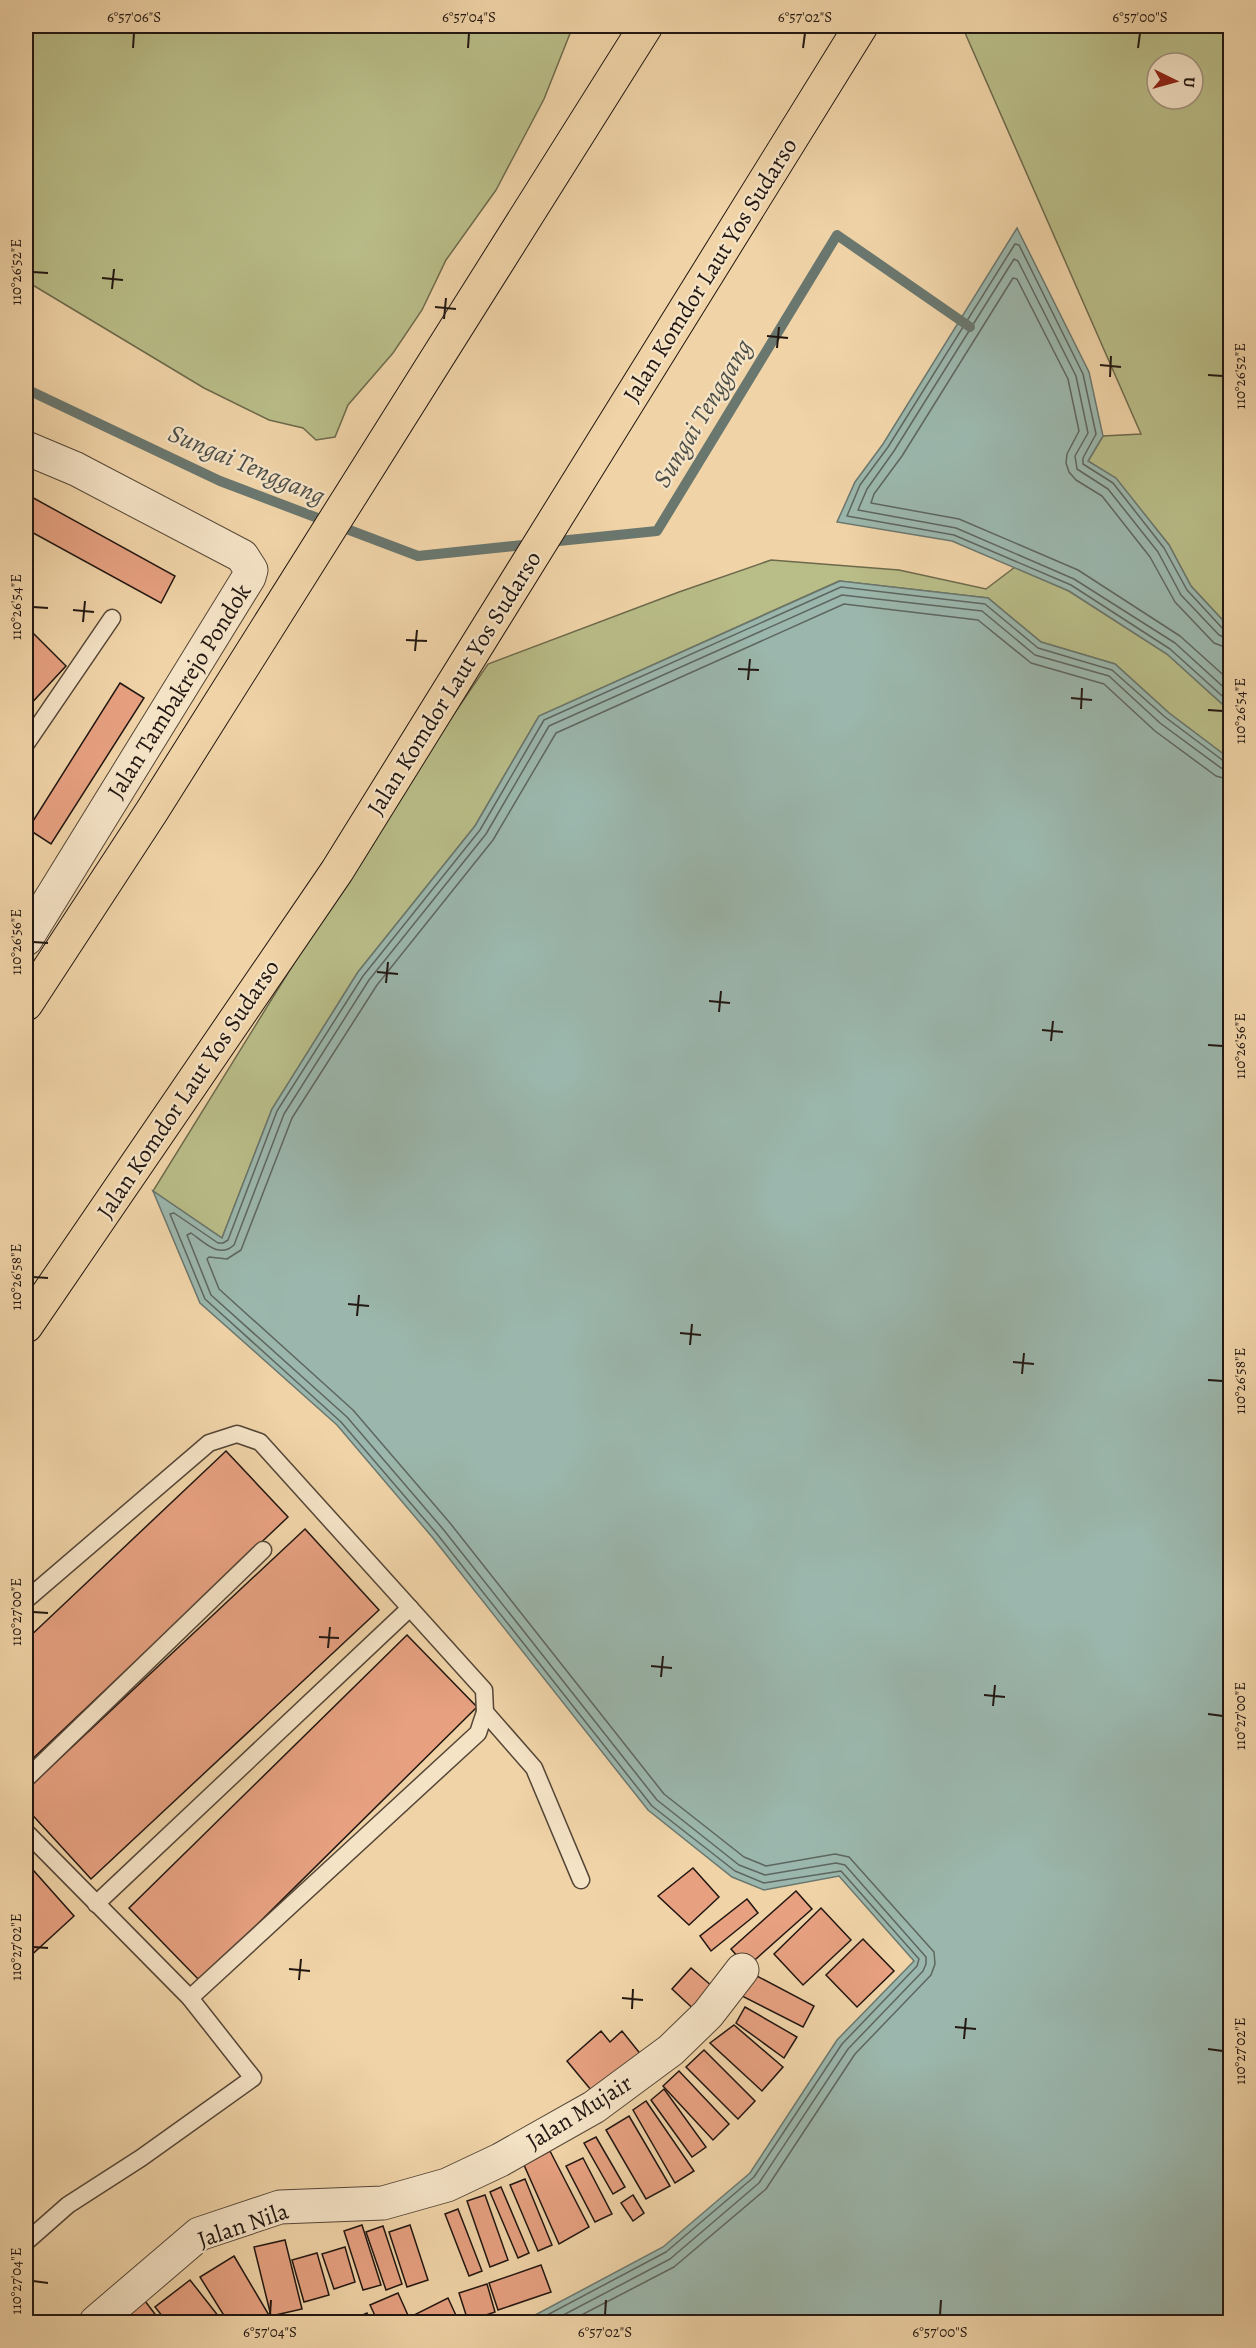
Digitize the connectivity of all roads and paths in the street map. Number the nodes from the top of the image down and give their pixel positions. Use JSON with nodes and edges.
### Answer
{"nodes":[{"id":1,"x":861,"y":26,"type":"edge"},
{"id":2,"x":639,"y":38,"type":"edge"},
{"id":3,"x":26,"y":448,"type":"edge"},
{"id":4,"x":112,"y":618,"type":"dead end"},
{"id":5,"x":26,"y":744,"type":"edge"},
{"id":6,"x":26,"y":939,"type":"edge"},
{"id":7,"x":26,"y":1004,"type":"edge"},
{"id":8,"x":26,"y":1326,"type":"edge"},
{"id":9,"x":263,"y":1550,"type":"dead end"},
{"id":10,"x":26,"y":1600,"type":"edge"},
{"id":11,"x":410,"y":1608,"type":"junction"},
{"id":12,"x":486,"y":1712,"type":"junction"},
{"id":13,"x":26,"y":1779,"type":"edge"},
{"id":14,"x":26,"y":1832,"type":"edge"},
{"id":15,"x":581,"y":1880,"type":"dead end"},
{"id":16,"x":96,"y":1904,"type":"junction"},
{"id":17,"x":742,"y":1970,"type":"dead end"},
{"id":18,"x":190,"y":1998,"type":"junction"},
{"id":19,"x":383,"y":2204,"type":"joint"},
{"id":20,"x":26,"y":2242,"type":"edge"},
{"id":21,"x":96,"y":2322,"type":"edge"}],
"edges":[{"from":1,"to":8,"type":"highway","name":"Jalan Komdor Laut Yos Sudarso"},
{"from":2,"to":7,"type":"highway"},
{"from":3,"to":6,"type":"street","name":"Jalan Tambakrejo Pondok"},
{"from":4,"to":5,"type":"lane"},
{"from":9,"to":13,"type":"lane"},
{"from":10,"to":11,"type":"lane"},
{"from":11,"to":12,"type":"lane"},
{"from":11,"to":16,"type":"lane"},
{"from":12,"to":15,"type":"lane"},
{"from":12,"to":18,"type":"lane"},
{"from":14,"to":16,"type":"lane"},
{"from":16,"to":18,"type":"lane"},
{"from":17,"to":19,"type":"street","name":"Jalan Mujair"},
{"from":18,"to":20,"type":"lane"},
{"from":19,"to":21,"type":"street","name":"Jalan Nila"}]}
